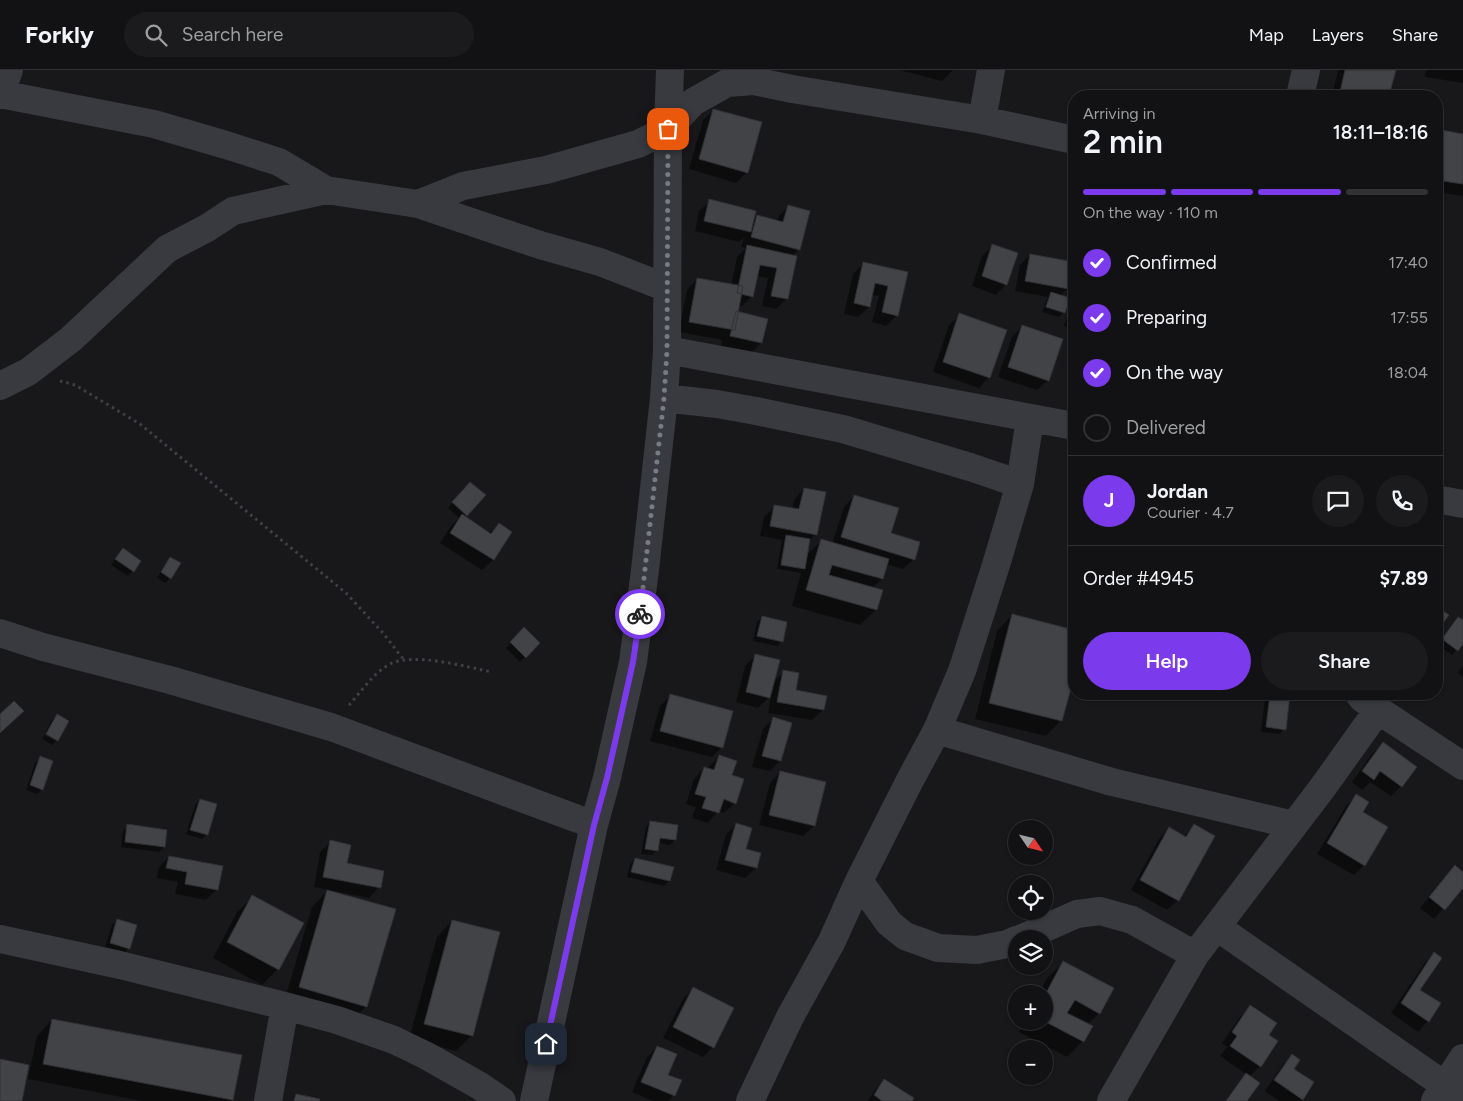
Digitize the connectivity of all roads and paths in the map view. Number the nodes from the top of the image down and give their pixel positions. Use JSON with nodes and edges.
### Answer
{"nodes":[{"id":1,"x":9,"y":70,"type":"edge"},
{"id":2,"x":670,"y":70,"type":"edge"},
{"id":3,"x":991,"y":70,"type":"edge"},
{"id":4,"x":1306,"y":70,"type":"edge"},
{"id":5,"x":1301,"y":90,"type":"edge"},
{"id":6,"x":0,"y":94,"type":"edge"},
{"id":7,"x":982,"y":120,"type":"junction"},
{"id":8,"x":668,"y":129,"type":"junction"},
{"id":9,"x":1068,"y":139,"type":"edge"},
{"id":10,"x":326,"y":190,"type":"junction"},
{"id":11,"x":418,"y":204,"type":"junction"},
{"id":12,"x":667,"y":288,"type":"junction"},
{"id":13,"x":667,"y":350,"type":"junction"},
{"id":14,"x":28,"y":372,"type":"junction"},
{"id":15,"x":0,"y":386,"type":"edge"},
{"id":16,"x":664,"y":398,"type":"junction"},
{"id":17,"x":1030,"y":419,"type":"junction"},
{"id":18,"x":1068,"y":425,"type":"edge"},
{"id":19,"x":1020,"y":484,"type":"junction"},
{"id":20,"x":1443,"y":500,"type":"edge"},
{"id":21,"x":1463,"y":504,"type":"edge"},
{"id":22,"x":0,"y":634,"type":"edge"},
{"id":23,"x":404,"y":660,"type":"junction"},
{"id":24,"x":492,"y":672,"type":"dead end"},
{"id":25,"x":1368,"y":702,"type":"edge"},
{"id":26,"x":331,"y":726,"type":"junction"},
{"id":27,"x":937,"y":730,"type":"junction"},
{"id":28,"x":1463,"y":766,"type":"edge"},
{"id":29,"x":594,"y":825,"type":"junction"},
{"id":30,"x":1294,"y":825,"type":"junction"},
{"id":31,"x":859,"y":881,"type":"junction"},
{"id":32,"x":1217,"y":927,"type":"junction"},
{"id":33,"x":1039,"y":930,"type":"edge"},
{"id":34,"x":0,"y":939,"type":"edge"},
{"id":35,"x":1008,"y":944,"type":"edge"},
{"id":36,"x":1195,"y":955,"type":"junction"},
{"id":37,"x":286,"y":1006,"type":"junction"},
{"id":38,"x":1463,"y":1058,"type":"edge"},
{"id":39,"x":1448,"y":1095,"type":"edge"},
{"id":40,"x":268,"y":1101,"type":"edge"},
{"id":41,"x":502,"y":1101,"type":"edge"},
{"id":42,"x":534,"y":1101,"type":"edge"},
{"id":43,"x":750,"y":1101,"type":"edge"},
{"id":44,"x":1112,"y":1101,"type":"edge"}],
"edges":[{"from":1,"to":6,"type":"street"},
{"from":2,"to":8,"type":"street"},
{"from":3,"to":7,"type":"street"},
{"from":4,"to":5,"type":"street"},
{"from":6,"to":10,"type":"street"},
{"from":7,"to":8,"type":"street"},
{"from":7,"to":9,"type":"street"},
{"from":8,"to":11,"type":"street"},
{"from":8,"to":12,"type":"street"},
{"from":10,"to":11,"type":"street"},
{"from":10,"to":14,"type":"street"},
{"from":11,"to":12,"type":"street"},
{"from":12,"to":13,"type":"street"},
{"from":13,"to":16,"type":"street"},
{"from":13,"to":17,"type":"street"},
{"from":14,"to":15,"type":"street"},
{"from":14,"to":23,"type":"path"},
{"from":16,"to":19,"type":"street"},
{"from":16,"to":29,"type":"street"},
{"from":17,"to":18,"type":"street"},
{"from":17,"to":19,"type":"street"},
{"from":19,"to":27,"type":"street"},
{"from":20,"to":21,"type":"street"},
{"from":22,"to":26,"type":"street"},
{"from":23,"to":24,"type":"path"},
{"from":23,"to":26,"type":"path"},
{"from":25,"to":28,"type":"street"},
{"from":25,"to":30,"type":"street"},
{"from":26,"to":29,"type":"street"},
{"from":27,"to":30,"type":"street"},
{"from":27,"to":31,"type":"street"},
{"from":29,"to":42,"type":"street"},
{"from":30,"to":32,"type":"street"},
{"from":31,"to":35,"type":"street"},
{"from":31,"to":43,"type":"street"},
{"from":32,"to":36,"type":"street"},
{"from":32,"to":39,"type":"street"},
{"from":33,"to":36,"type":"street"},
{"from":34,"to":37,"type":"street"},
{"from":36,"to":44,"type":"street"},
{"from":37,"to":40,"type":"street"},
{"from":37,"to":41,"type":"street"},
{"from":38,"to":39,"type":"street"}]}
